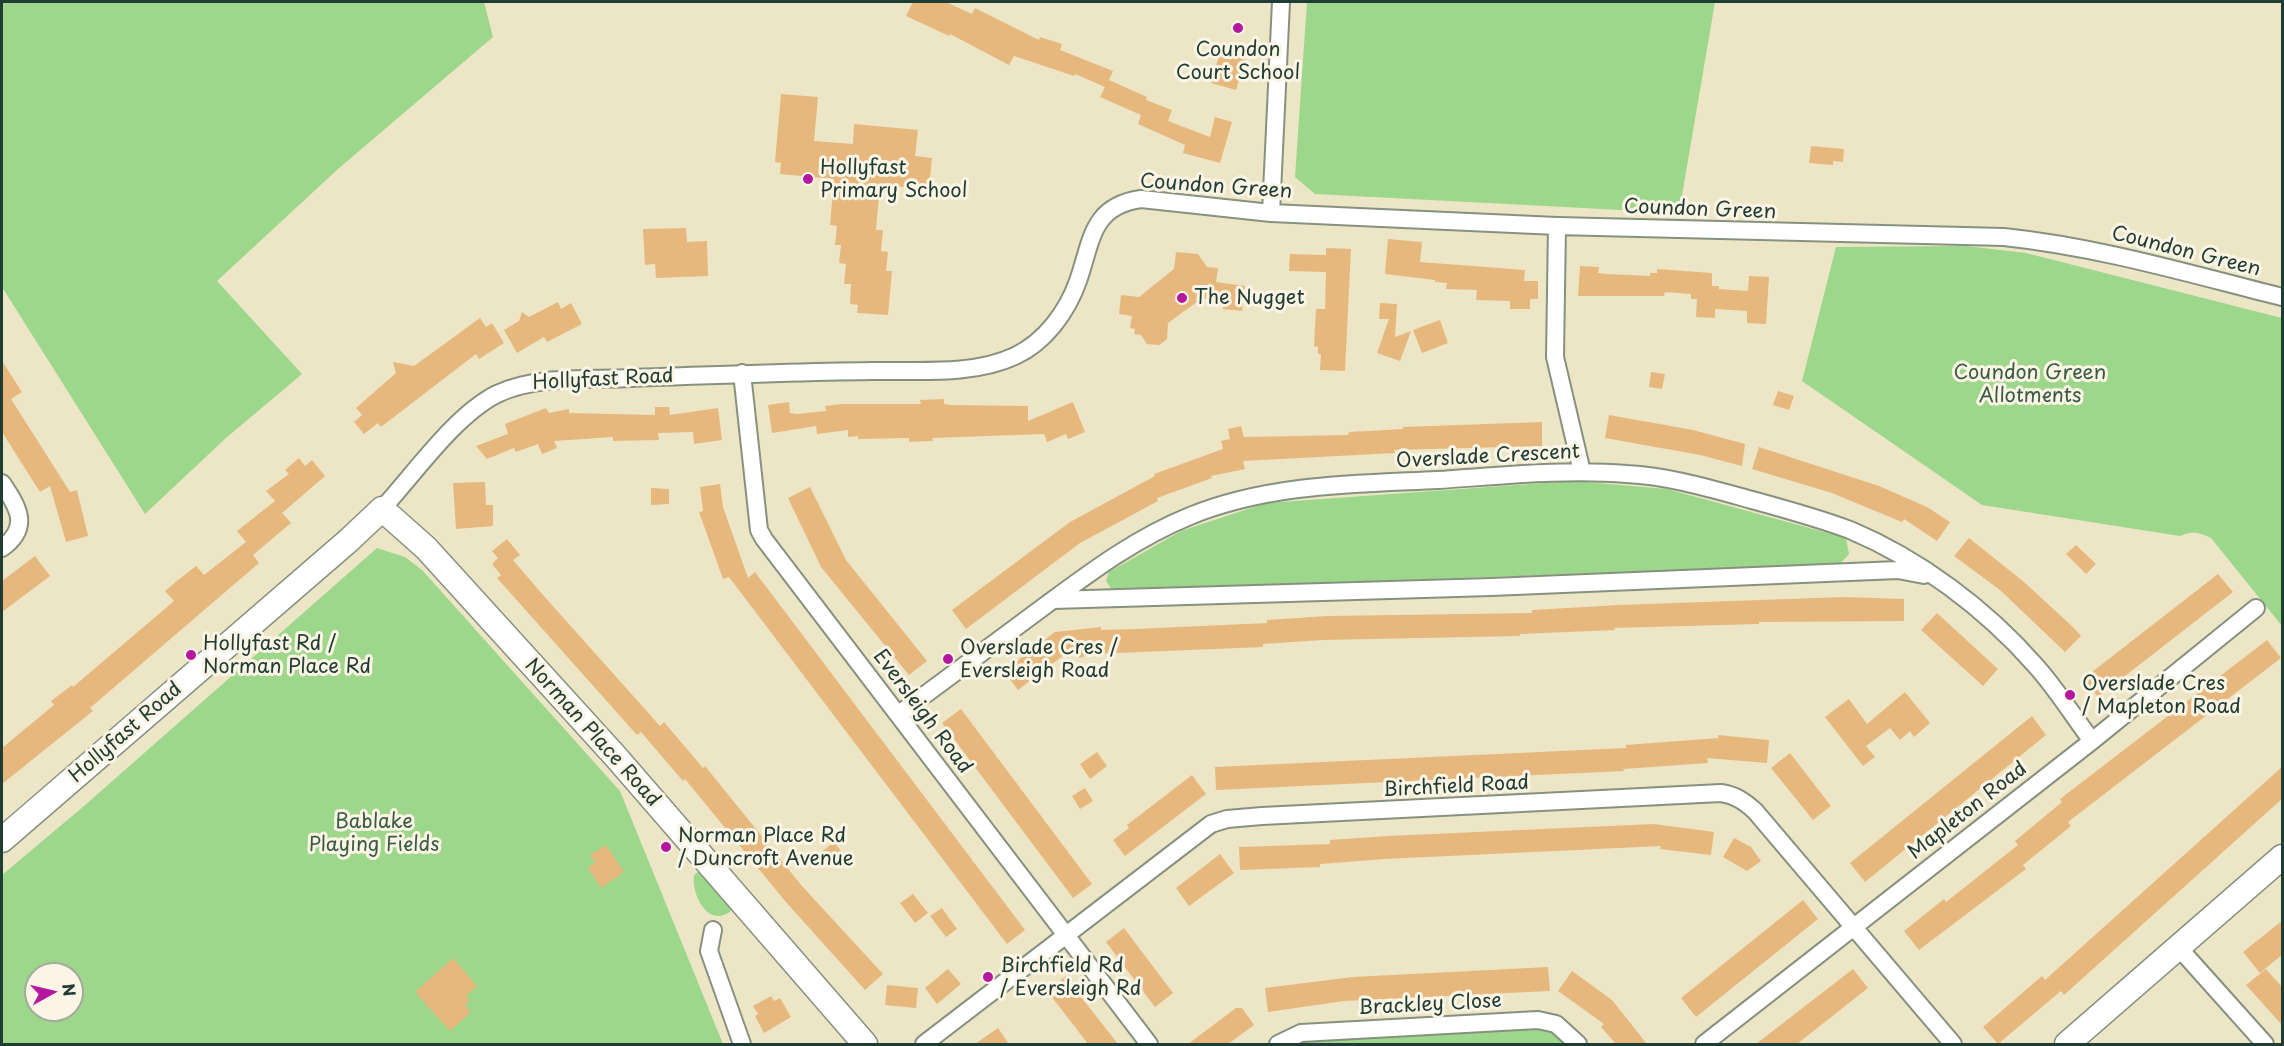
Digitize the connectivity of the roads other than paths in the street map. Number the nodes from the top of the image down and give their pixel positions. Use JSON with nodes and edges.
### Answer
{"nodes":[{"id":1,"x":1281,"y":2,"type":"edge"},
{"id":2,"x":1112,"y":208,"type":"joint"},
{"id":3,"x":1271,"y":213,"type":"junction"},
{"id":4,"x":1557,"y":226,"type":"junction"},
{"id":5,"x":2283,"y":297,"type":"edge"},
{"id":6,"x":742,"y":373,"type":"junction"},
{"id":7,"x":1582,"y":472,"type":"junction"},
{"id":8,"x":2,"y":483,"type":"edge"},
{"id":9,"x":382,"y":509,"type":"junction"},
{"id":10,"x":2,"y":548,"type":"edge"},
{"id":11,"x":1934,"y":577,"type":"junction"},
{"id":12,"x":1053,"y":600,"type":"junction"},
{"id":13,"x":2256,"y":608,"type":"dead end"},
{"id":14,"x":899,"y":714,"type":"junction"},
{"id":15,"x":2092,"y":741,"type":"junction"},
{"id":16,"x":2,"y":840,"type":"edge"},
{"id":17,"x":2283,"y":857,"type":"edge"},
{"id":18,"x":1853,"y":927,"type":"junction"},
{"id":19,"x":713,"y":930,"type":"dead end"},
{"id":20,"x":1064,"y":934,"type":"junction"},
{"id":21,"x":2179,"y":948,"type":"junction"},
{"id":22,"x":742,"y":1044,"type":"edge"},
{"id":23,"x":865,"y":1044,"type":"edge"},
{"id":24,"x":924,"y":1044,"type":"edge"},
{"id":25,"x":1149,"y":1044,"type":"edge"},
{"id":26,"x":1278,"y":1044,"type":"edge"},
{"id":27,"x":1578,"y":1044,"type":"edge"},
{"id":28,"x":1704,"y":1044,"type":"edge"},
{"id":29,"x":1953,"y":1044,"type":"edge"},
{"id":30,"x":2067,"y":1044,"type":"edge"},
{"id":31,"x":2265,"y":1044,"type":"edge"}],
"edges":[{"from":1,"to":3,"type":"street"},
{"from":2,"to":3,"type":"street","name":"Coundon Green"},
{"from":2,"to":6,"type":"street","name":"Hollyfast Road"},
{"from":3,"to":4,"type":"street","name":"Coundon Green"},
{"from":4,"to":5,"type":"street","name":"Coundon Green"},
{"from":4,"to":7,"type":"street"},
{"from":6,"to":9,"type":"street","name":"Hollyfast Road"},
{"from":6,"to":14,"type":"street","name":"Eversleigh Road"},
{"from":7,"to":11,"type":"street","name":"Overslade Crescent"},
{"from":7,"to":12,"type":"street","name":"Overslade Crescent"},
{"from":8,"to":10,"type":"street"},
{"from":9,"to":16,"type":"street","name":"Hollyfast Road"},
{"from":9,"to":23,"type":"street","name":"Norman Place Road"},
{"from":11,"to":12,"type":"street","name":"Overslade Crescent"},
{"from":11,"to":15,"type":"street","name":"Overslade Crescent"},
{"from":12,"to":14,"type":"street","name":"Overslade Crescent"},
{"from":13,"to":15,"type":"street","name":"Mapleton Road"},
{"from":14,"to":20,"type":"street","name":"Eversleigh Road"},
{"from":15,"to":18,"type":"street","name":"Mapleton Road"},
{"from":17,"to":21,"type":"street"},
{"from":18,"to":20,"type":"street","name":"Birchfield Road"},
{"from":18,"to":28,"type":"street","name":"Mapleton Road"},
{"from":18,"to":29,"type":"street","name":"Birchfield Road"},
{"from":19,"to":22,"type":"street"},
{"from":20,"to":24,"type":"street","name":"Birchfield Road"},
{"from":20,"to":25,"type":"street","name":"Eversleigh Road"},
{"from":21,"to":30,"type":"street"},
{"from":21,"to":31,"type":"street"},
{"from":26,"to":27,"type":"street","name":"Brackley Close"}]}
